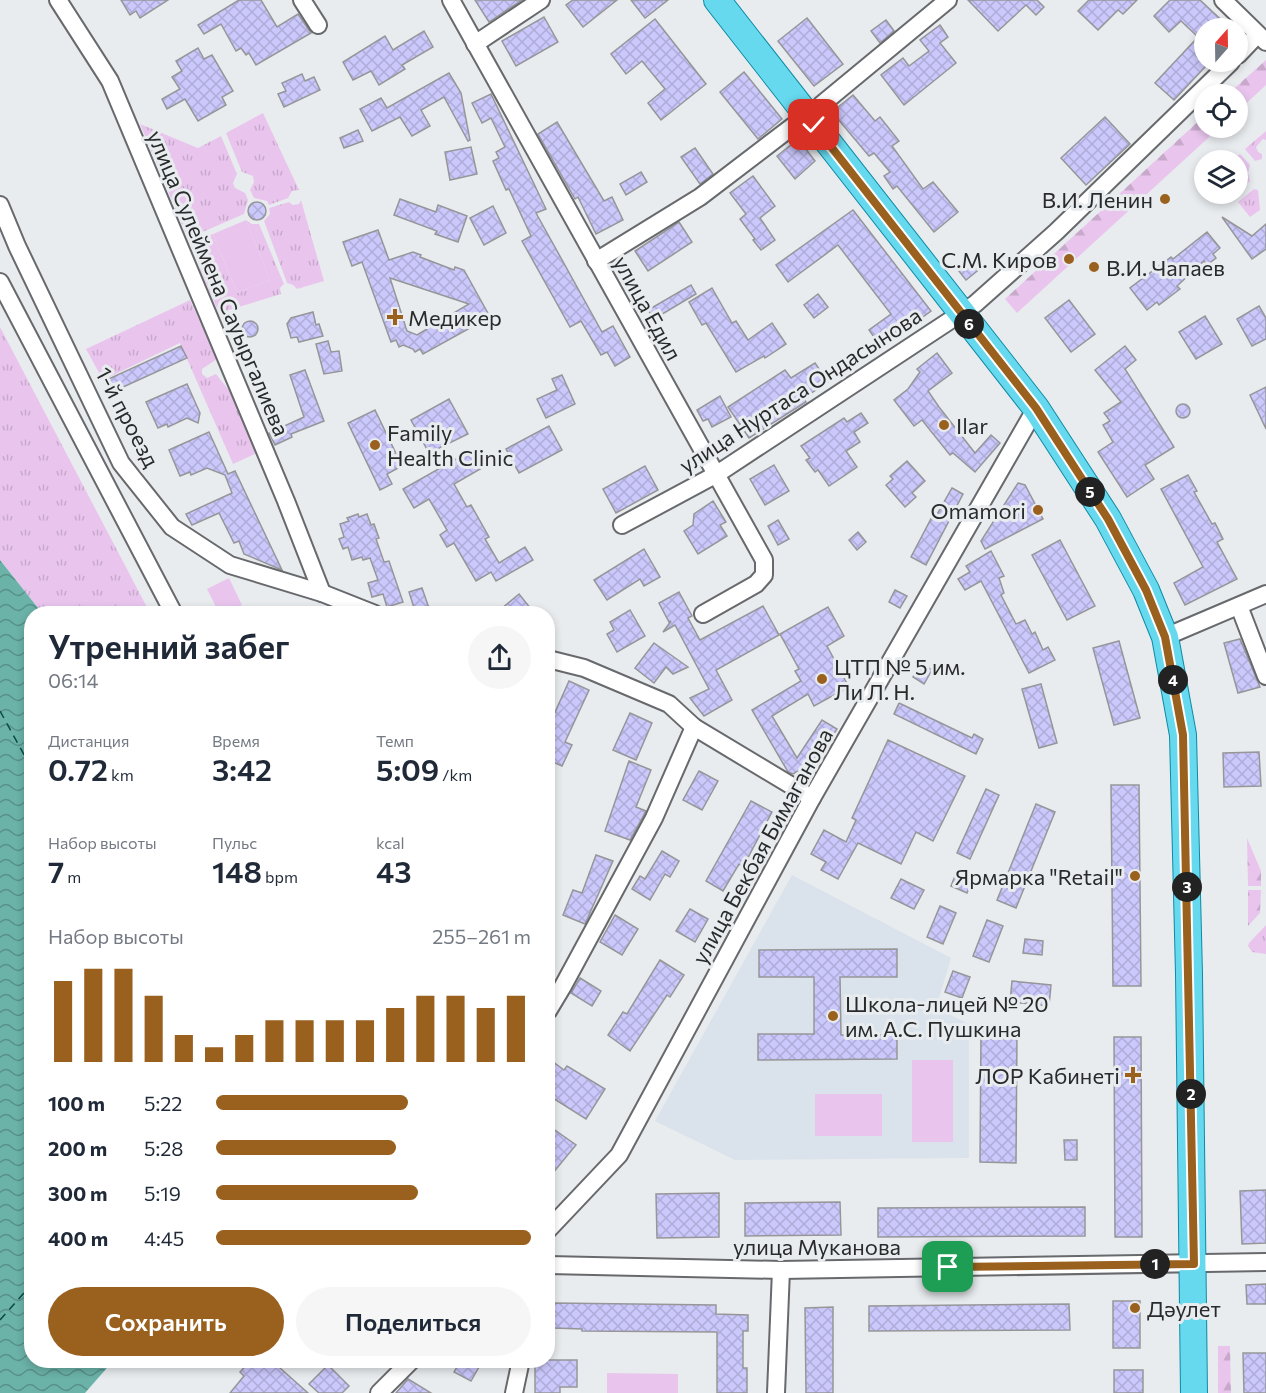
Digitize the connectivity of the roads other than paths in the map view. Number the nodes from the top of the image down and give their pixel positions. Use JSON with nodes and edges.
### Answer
{"nodes":[{"id":1,"x":58,"y":0,"type":"edge"},
{"id":2,"x":302,"y":0,"type":"edge"},
{"id":3,"x":451,"y":0,"type":"edge"},
{"id":4,"x":541,"y":0,"type":"edge"},
{"id":5,"x":717,"y":0,"type":"edge"},
{"id":6,"x":948,"y":0,"type":"edge"},
{"id":7,"x":1223,"y":0,"type":"edge"},
{"id":8,"x":318,"y":25,"type":"dead end"},
{"id":9,"x":1262,"y":38,"type":"edge"},
{"id":10,"x":475,"y":44,"type":"junction"},
{"id":11,"x":1248,"y":48,"type":"edge"},
{"id":12,"x":1221,"y":72,"type":"edge"},
{"id":13,"x":821,"y":105,"type":"dead end"},
{"id":14,"x":793,"y":126,"type":"dead end"},
{"id":15,"x":0,"y":205,"type":"edge"},
{"id":16,"x":596,"y":261,"type":"junction"},
{"id":17,"x":0,"y":282,"type":"edge"},
{"id":18,"x":960,"y":313,"type":"junction"},
{"id":19,"x":1036,"y":408,"type":"junction"},
{"id":20,"x":717,"y":474,"type":"junction"},
{"id":21,"x":622,"y":525,"type":"dead end"},
{"id":22,"x":321,"y":593,"type":"junction"},
{"id":23,"x":1266,"y":594,"type":"edge"},
{"id":24,"x":170,"y":606,"type":"edge"},
{"id":25,"x":354,"y":606,"type":"edge"},
{"id":26,"x":1239,"y":606,"type":"junction"},
{"id":27,"x":703,"y":614,"type":"dead end"},
{"id":28,"x":1165,"y":637,"type":"junction"},
{"id":29,"x":555,"y":661,"type":"edge"},
{"id":30,"x":1266,"y":675,"type":"edge"},
{"id":31,"x":694,"y":727,"type":"junction"},
{"id":32,"x":812,"y":798,"type":"junction"},
{"id":33,"x":555,"y":999,"type":"edge"},
{"id":34,"x":555,"y":1225,"type":"edge"},
{"id":35,"x":1266,"y":1262,"type":"edge"},
{"id":36,"x":1194,"y":1264,"type":"junction"},
{"id":37,"x":555,"y":1265,"type":"edge"},
{"id":38,"x":781,"y":1270,"type":"junction"},
{"id":39,"x":404,"y":1368,"type":"edge"},
{"id":40,"x":519,"y":1368,"type":"edge"},
{"id":41,"x":379,"y":1393,"type":"edge"},
{"id":42,"x":514,"y":1393,"type":"edge"},
{"id":43,"x":776,"y":1393,"type":"edge"},
{"id":44,"x":1194,"y":1393,"type":"edge"}],
"edges":[{"from":1,"to":22,"type":"street","name":"улица Сулеймена Сауыргалиева"},
{"from":2,"to":8,"type":"street"},
{"from":3,"to":10,"type":"street","name":"улица Едил"},
{"from":4,"to":10,"type":"street"},
{"from":5,"to":18,"type":"main road"},
{"from":6,"to":13,"type":"street"},
{"from":7,"to":9,"type":"street"},
{"from":9,"to":11,"type":"street"},
{"from":10,"to":16,"type":"street","name":"улица Едил"},
{"from":12,"to":18,"type":"street","name":"улица Нуртаса Ондасынова"},
{"from":14,"to":16,"type":"street"},
{"from":15,"to":22,"type":"street","name":"1-й проезд"},
{"from":16,"to":20,"type":"street","name":"улица Едил"},
{"from":17,"to":24,"type":"street"},
{"from":18,"to":19,"type":"main road"},
{"from":18,"to":20,"type":"street","name":"улица Нуртаса Ондасынова"},
{"from":19,"to":28,"type":"main road"},
{"from":19,"to":32,"type":"street","name":"улица Бекбая Бимаганова"},
{"from":20,"to":21,"type":"street","name":"улица Нуртаса Ондасынова"},
{"from":20,"to":27,"type":"street","name":"улица Едил"},
{"from":22,"to":25,"type":"street"},
{"from":23,"to":26,"type":"street"},
{"from":26,"to":28,"type":"street"},
{"from":26,"to":30,"type":"street"},
{"from":28,"to":36,"type":"main road"},
{"from":29,"to":31,"type":"street"},
{"from":31,"to":32,"type":"street"},
{"from":31,"to":33,"type":"street"},
{"from":32,"to":34,"type":"street","name":"улица Бекбая Бимаганова"},
{"from":35,"to":36,"type":"street","name":"улица Муканова"},
{"from":36,"to":38,"type":"street","name":"улица Муканова"},
{"from":36,"to":44,"type":"main road"},
{"from":37,"to":38,"type":"street","name":"улица Муканова"},
{"from":38,"to":43,"type":"street"},
{"from":39,"to":41,"type":"street"},
{"from":40,"to":42,"type":"street"}]}
